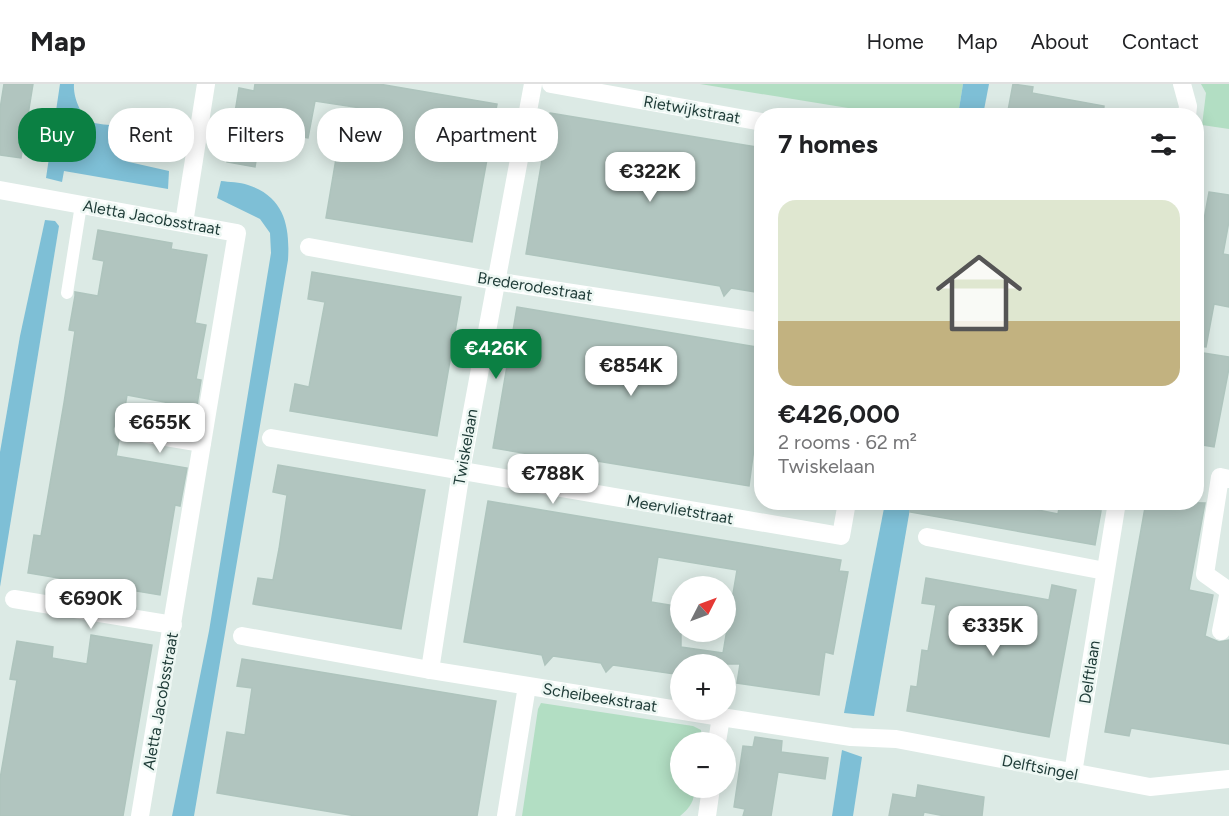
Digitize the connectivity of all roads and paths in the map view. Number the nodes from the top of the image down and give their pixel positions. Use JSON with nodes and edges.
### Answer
{"nodes":[{"id":1,"x":206,"y":84,"type":"edge"},
{"id":2,"x":533,"y":84,"type":"edge"},
{"id":3,"x":551,"y":84,"type":"edge"},
{"id":4,"x":1182,"y":84,"type":"edge"},
{"id":5,"x":1188,"y":108,"type":"edge"},
{"id":6,"x":754,"y":121,"type":"edge"},
{"id":7,"x":0,"y":190,"type":"edge"},
{"id":8,"x":81,"y":205,"type":"junction"},
{"id":9,"x":184,"y":223,"type":"junction"},
{"id":10,"x":309,"y":247,"type":"dead end"},
{"id":11,"x":495,"y":281,"type":"junction"},
{"id":12,"x":67,"y":293,"type":"dead end"},
{"id":13,"x":754,"y":321,"type":"edge"},
{"id":14,"x":124,"y":430,"type":"dead end"},
{"id":15,"x":271,"y":438,"type":"dead end"},
{"id":16,"x":202,"y":443,"type":"junction"},
{"id":17,"x":461,"y":471,"type":"junction"},
{"id":18,"x":1229,"y":479,"type":"edge"},
{"id":19,"x":846,"y":510,"type":"edge"},
{"id":20,"x":1116,"y":510,"type":"edge"},
{"id":21,"x":927,"y":537,"type":"dead end"},
{"id":22,"x":1105,"y":571,"type":"junction"},
{"id":23,"x":14,"y":599,"type":"dead end"},
{"id":24,"x":173,"y":625,"type":"junction"},
{"id":25,"x":1221,"y":630,"type":"dead end"},
{"id":26,"x":242,"y":636,"type":"dead end"},
{"id":27,"x":430,"y":670,"type":"junction"},
{"id":28,"x":527,"y":686,"type":"junction"},
{"id":29,"x":670,"y":709,"type":"edge"},
{"id":30,"x":736,"y":719,"type":"edge"},
{"id":31,"x":851,"y":737,"type":"joint"},
{"id":32,"x":1074,"y":773,"type":"junction"},
{"id":33,"x":1229,"y":779,"type":"edge"},
{"id":34,"x":710,"y":798,"type":"edge"},
{"id":35,"x":141,"y":816,"type":"edge"},
{"id":36,"x":506,"y":816,"type":"edge"},
{"id":37,"x":707,"y":816,"type":"edge"}],
"edges":[{"from":1,"to":9,"type":"street"},
{"from":2,"to":11,"type":"street","name":"Twiskelaan"},
{"from":3,"to":6,"type":"street","name":"Rietwijkstraat"},
{"from":4,"to":5,"type":"street"},
{"from":7,"to":8,"type":"street","name":"Aletta Jacobsstraat"},
{"from":8,"to":9,"type":"street","name":"Aletta Jacobsstraat"},
{"from":8,"to":12,"type":"lane"},
{"from":9,"to":16,"type":"street","name":"Aletta Jacobsstraat"},
{"from":10,"to":11,"type":"street","name":"Brederodestraat"},
{"from":11,"to":13,"type":"street","name":"Brederodestraat"},
{"from":11,"to":17,"type":"street","name":"Twiskelaan"},
{"from":14,"to":16,"type":"street"},
{"from":15,"to":17,"type":"street","name":"Meervlietstraat"},
{"from":16,"to":24,"type":"street","name":"Aletta Jacobsstraat"},
{"from":17,"to":19,"type":"street","name":"Meervlietstraat"},
{"from":17,"to":27,"type":"street","name":"Twiskelaan"},
{"from":18,"to":25,"type":"street"},
{"from":20,"to":22,"type":"street","name":"Delftlaan"},
{"from":21,"to":22,"type":"street"},
{"from":22,"to":32,"type":"street","name":"Delftlaan"},
{"from":23,"to":24,"type":"street"},
{"from":24,"to":35,"type":"street","name":"Aletta Jacobsstraat"},
{"from":26,"to":27,"type":"street","name":"Scheibeekstraat"},
{"from":27,"to":28,"type":"street","name":"Scheibeekstraat"},
{"from":28,"to":29,"type":"street","name":"Scheibeekstraat"},
{"from":28,"to":36,"type":"street","name":"Scheibeekstraat"},
{"from":30,"to":31,"type":"street","name":"Scheibeekstraat"},
{"from":31,"to":32,"type":"street","name":"Delftsingel"},
{"from":32,"to":33,"type":"street","name":"Delftsingel"},
{"from":34,"to":37,"type":"street"}]}
